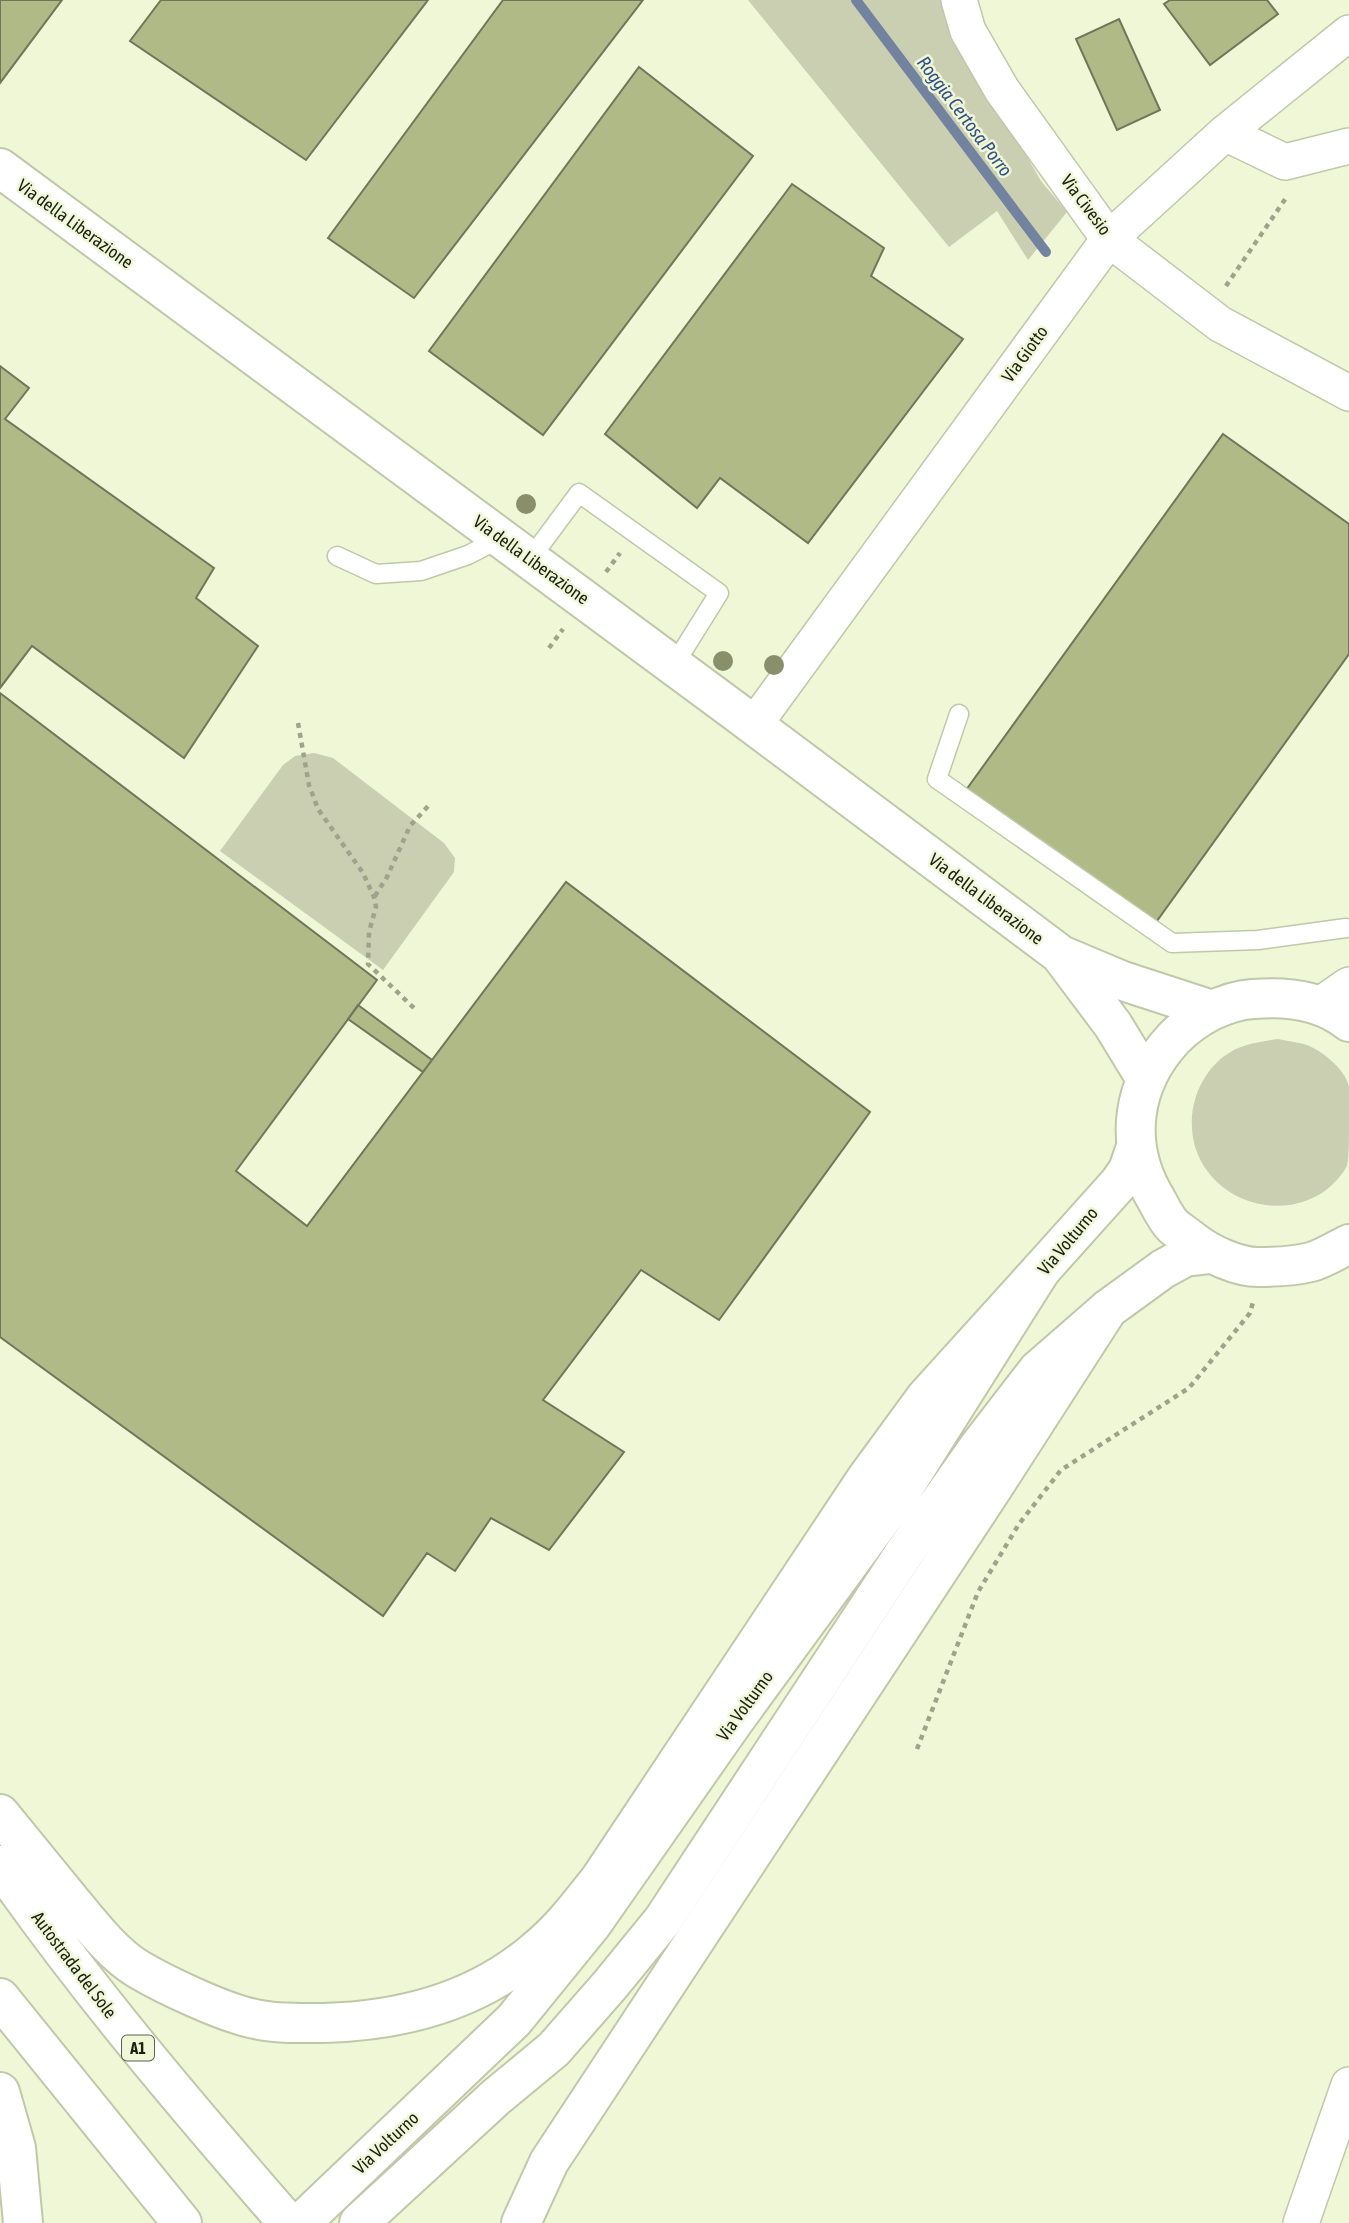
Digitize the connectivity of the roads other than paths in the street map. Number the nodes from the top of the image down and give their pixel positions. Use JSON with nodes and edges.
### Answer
{"nodes":[{"id":1,"x":959,"y":0,"type":"edge"},
{"id":2,"x":1349,"y":33,"type":"edge"},
{"id":3,"x":1225,"y":133,"type":"junction"},
{"id":4,"x":1333,"y":150,"type":"edge"},
{"id":5,"x":0,"y":169,"type":"edge"},
{"id":6,"x":1110,"y":239,"type":"junction"},
{"id":7,"x":1349,"y":393,"type":"edge"},
{"id":8,"x":516,"y":549,"type":"junction"},
{"id":9,"x":337,"y":555,"type":"dead end"},
{"id":10,"x":674,"y":665,"type":"junction"},
{"id":11,"x":959,"y":714,"type":"dead end"},
{"id":12,"x":754,"y":725,"type":"junction"},
{"id":13,"x":1346,"y":928,"type":"dead end"},
{"id":14,"x":1061,"y":955,"type":"junction"},
{"id":15,"x":1339,"y":1004,"type":"edge"},
{"id":16,"x":1212,"y":1010,"type":"junction"},
{"id":17,"x":1146,"y":1079,"type":"junction"},
{"id":18,"x":1136,"y":1147,"type":"junction"},
{"id":19,"x":1349,"y":1244,"type":"edge"},
{"id":20,"x":1210,"y":1254,"type":"junction"},
{"id":21,"x":1041,"y":1270,"type":"junction"},
{"id":22,"x":1108,"y":1309,"type":"junction"},
{"id":23,"x":0,"y":1814,"type":"edge"},
{"id":24,"x":0,"y":1865,"type":"edge"},
{"id":25,"x":0,"y":1998,"type":"edge"},
{"id":26,"x":1349,"y":2085,"type":"edge"},
{"id":27,"x":0,"y":2092,"type":"edge"},
{"id":28,"x":371,"y":2212,"type":"edge"},
{"id":29,"x":23,"y":2223,"type":"edge"},
{"id":30,"x":181,"y":2223,"type":"edge"},
{"id":31,"x":288,"y":2223,"type":"edge"},
{"id":32,"x":301,"y":2223,"type":"edge"},
{"id":33,"x":522,"y":2223,"type":"edge"},
{"id":34,"x":1301,"y":2223,"type":"edge"}],
"edges":[{"from":1,"to":6,"type":"street","name":"Via Civesio"},
{"from":2,"to":3,"type":"street","name":"Via Giotto"},
{"from":3,"to":4,"type":"street"},
{"from":3,"to":6,"type":"street","name":"Via Giotto"},
{"from":5,"to":8,"type":"main road","name":"Via della Liberazione"},
{"from":6,"to":7,"type":"street","name":"Via Civesio"},
{"from":6,"to":12,"type":"street","name":"Via Giotto"},
{"from":8,"to":9,"type":"lane"},
{"from":8,"to":10,"type":"main road","name":"Via della Liberazione"},
{"from":8,"to":10,"type":"lane"},
{"from":10,"to":12,"type":"main road","name":"Via della Liberazione"},
{"from":11,"to":13,"type":"lane"},
{"from":12,"to":14,"type":"main road","name":"Via della Liberazione"},
{"from":14,"to":16,"type":"main road","name":"Via della Liberazione"},
{"from":14,"to":17,"type":"main road","name":"Via della Liberazione"},
{"from":15,"to":16,"type":"main road","name":"Via Volturno"},
{"from":16,"to":17,"type":"main road","name":"Via Volturno"},
{"from":17,"to":18,"type":"main road","name":"Via Volturno"},
{"from":18,"to":20,"type":"main road","name":"Via Volturno"},
{"from":18,"to":21,"type":"main road","name":"Via Volturno"},
{"from":19,"to":20,"type":"main road","name":"Via Volturno"},
{"from":20,"to":22,"type":"main road","name":"Via Volturno"},
{"from":21,"to":23,"type":"main road"},
{"from":21,"to":32,"type":"main road","name":"Via Volturno"},
{"from":22,"to":28,"type":"main road","name":"Via Volturno"},
{"from":22,"to":33,"type":"main road"},
{"from":24,"to":31,"type":"main road","name":"Autostrada del Sole","number":"A1"},
{"from":25,"to":30,"type":"main road"},
{"from":26,"to":34,"type":"street"},
{"from":27,"to":29,"type":"main road"}]}
